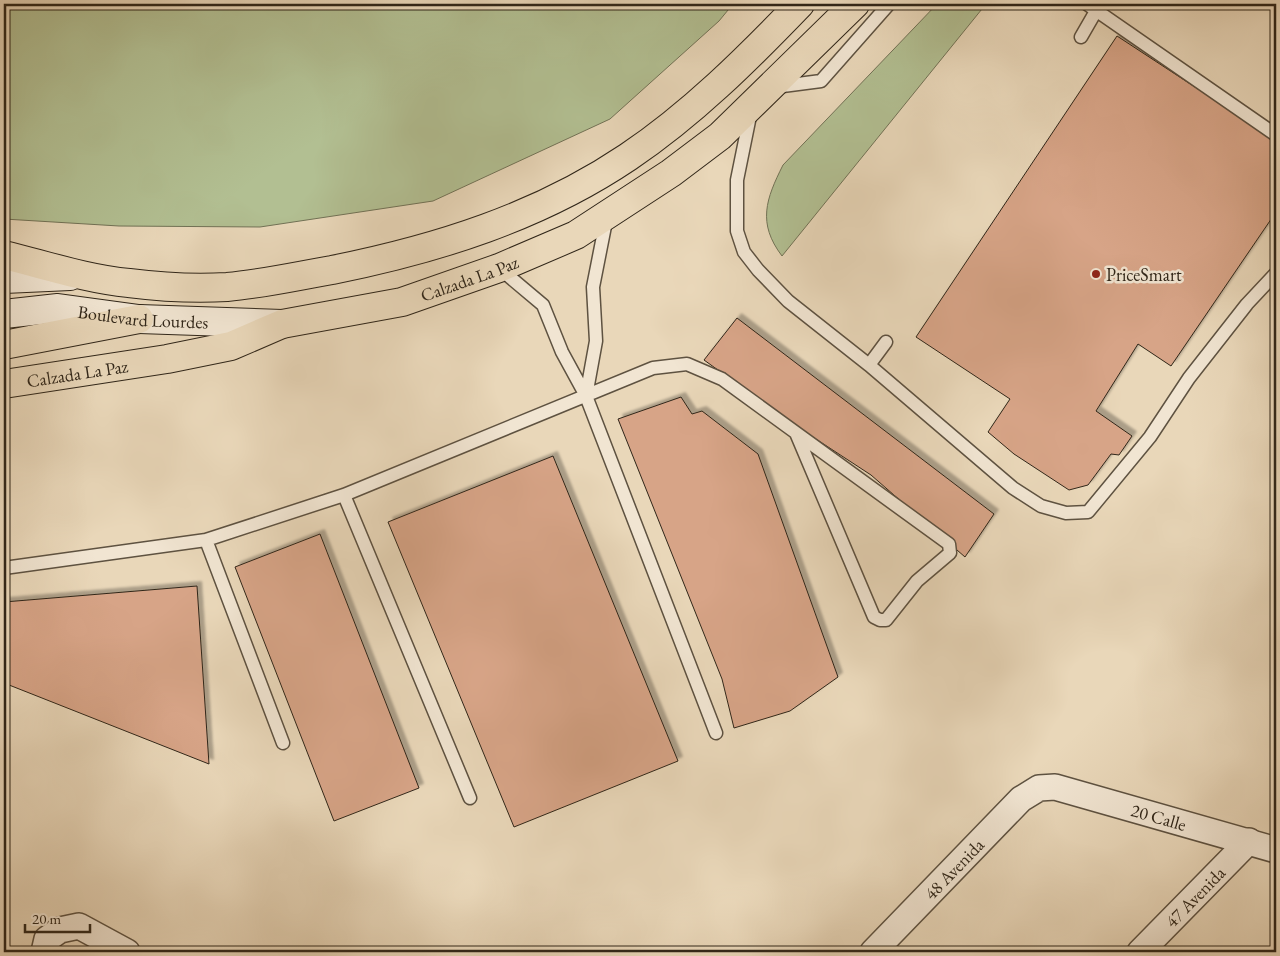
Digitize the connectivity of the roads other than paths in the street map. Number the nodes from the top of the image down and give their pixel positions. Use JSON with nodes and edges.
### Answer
{"nodes":[{"id":1,"x":800,"y":4,"type":"edge"},
{"id":2,"x":855,"y":4,"type":"edge"},
{"id":3,"x":889,"y":4,"type":"edge"},
{"id":4,"x":1092,"y":7,"type":"edge"},
{"id":5,"x":1081,"y":37,"type":"dead end"},
{"id":6,"x":761,"y":97,"type":"junction"},
{"id":7,"x":1276,"y":135,"type":"edge"},
{"id":8,"x":607,"y":216,"type":"junction"},
{"id":9,"x":4,"y":255,"type":"edge"},
{"id":10,"x":499,"y":268,"type":"junction"},
{"id":11,"x":1276,"y":273,"type":"edge"},
{"id":12,"x":97,"y":278,"type":"junction"},
{"id":13,"x":4,"y":279,"type":"edge"},
{"id":14,"x":4,"y":314,"type":"edge"},
{"id":15,"x":139,"y":319,"type":"junction"},
{"id":16,"x":282,"y":324,"type":"junction"},
{"id":17,"x":886,"y":342,"type":"dead end"},
{"id":18,"x":4,"y":345,"type":"edge"},
{"id":19,"x":869,"y":365,"type":"junction"},
{"id":20,"x":4,"y":384,"type":"edge"},
{"id":21,"x":586,"y":396,"type":"junction"},
{"id":22,"x":796,"y":433,"type":"junction"},
{"id":23,"x":344,"y":495,"type":"junction"},
{"id":24,"x":206,"y":540,"type":"junction"},
{"id":25,"x":4,"y":568,"type":"edge"},
{"id":26,"x":716,"y":733,"type":"dead end"},
{"id":27,"x":283,"y":743,"type":"dead end"},
{"id":28,"x":1039,"y":788,"type":"joint"},
{"id":29,"x":470,"y":798,"type":"dead end"},
{"id":30,"x":1249,"y":842,"type":"junction"},
{"id":31,"x":1276,"y":850,"type":"edge"},
{"id":32,"x":44,"y":952,"type":"edge"},
{"id":33,"x":127,"y":952,"type":"edge"},
{"id":34,"x":872,"y":952,"type":"edge"},
{"id":35,"x":1140,"y":952,"type":"edge"}],
"edges":[{"from":1,"to":12,"type":"main road"},
{"from":2,"to":6,"type":"main road","name":"Calzada La Paz"},
{"from":3,"to":6,"type":"lane"},
{"from":4,"to":5,"type":"lane"},
{"from":4,"to":7,"type":"lane"},
{"from":6,"to":8,"type":"main road","name":"Calzada La Paz"},
{"from":6,"to":19,"type":"lane"},
{"from":8,"to":10,"type":"main road","name":"Calzada La Paz"},
{"from":8,"to":21,"type":"lane"},
{"from":9,"to":12,"type":"main road"},
{"from":10,"to":16,"type":"main road","name":"Calzada La Paz"},
{"from":10,"to":21,"type":"lane"},
{"from":11,"to":19,"type":"lane"},
{"from":12,"to":13,"type":"main road","name":"Boulevard Lourdes"},
{"from":14,"to":15,"type":"main road","name":"Boulevard Lourdes"},
{"from":15,"to":16,"type":"main road","name":"Boulevard Lourdes"},
{"from":15,"to":18,"type":"main road"},
{"from":16,"to":20,"type":"main road","name":"Calzada La Paz"},
{"from":17,"to":19,"type":"lane"},
{"from":21,"to":22,"type":"lane"},
{"from":21,"to":23,"type":"lane"},
{"from":21,"to":26,"type":"lane"},
{"from":22,"to":22,"type":"lane"},
{"from":23,"to":24,"type":"lane"},
{"from":23,"to":29,"type":"lane"},
{"from":24,"to":25,"type":"lane"},
{"from":24,"to":27,"type":"lane"},
{"from":28,"to":30,"type":"street","name":"20 Calle"},
{"from":28,"to":34,"type":"street","name":"48 Avenida"},
{"from":30,"to":31,"type":"street","name":"20 Calle"},
{"from":30,"to":35,"type":"street","name":"47 Avenida"},
{"from":32,"to":33,"type":"street"}]}
